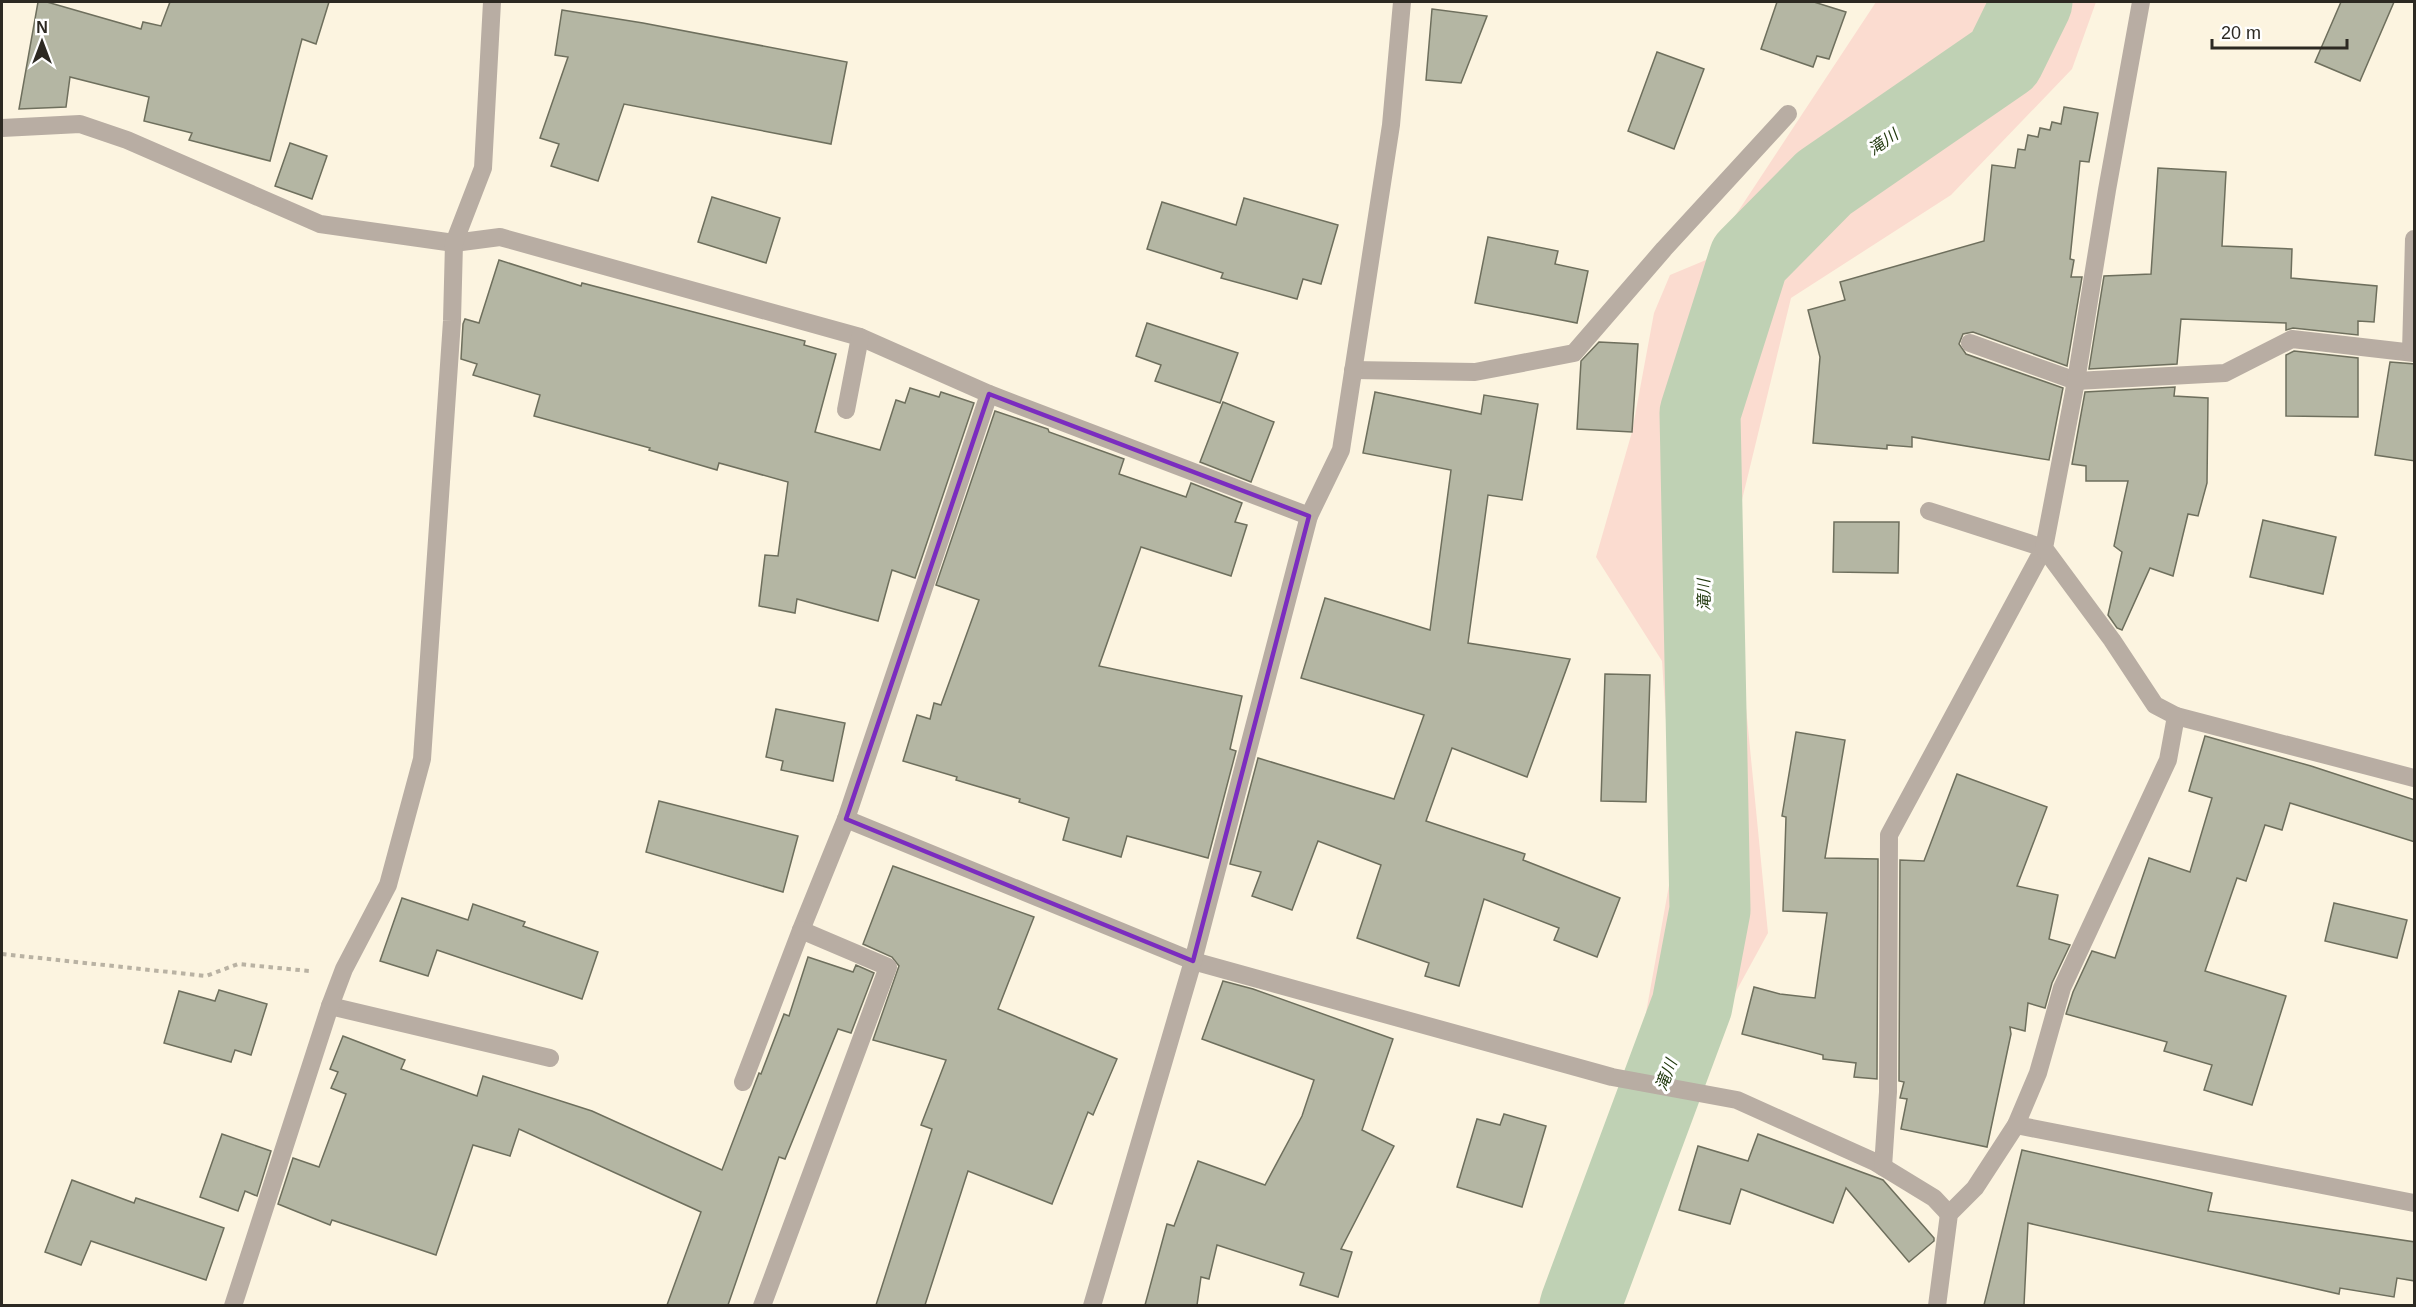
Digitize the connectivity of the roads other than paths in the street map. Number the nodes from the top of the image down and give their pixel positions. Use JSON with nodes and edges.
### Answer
{"nodes":[{"id":1,"x":492,"y":2,"type":"edge"},
{"id":2,"x":1402,"y":2,"type":"edge"},
{"id":3,"x":2140,"y":2,"type":"edge"},
{"id":4,"x":1788,"y":114,"type":"dead end"},
{"id":5,"x":2,"y":128,"type":"edge"},
{"id":6,"x":2415,"y":239,"type":"edge"},
{"id":7,"x":454,"y":243,"type":"junction"},
{"id":8,"x":860,"y":338,"type":"junction"},
{"id":9,"x":1970,"y":343,"type":"dead end"},
{"id":10,"x":2413,"y":352,"type":"edge"},
{"id":11,"x":1353,"y":370,"type":"junction"},
{"id":12,"x":2076,"y":381,"type":"junction"},
{"id":13,"x":989,"y":394,"type":"junction"},
{"id":14,"x":846,"y":410,"type":"dead end"},
{"id":15,"x":1929,"y":511,"type":"dead end"},
{"id":16,"x":1309,"y":516,"type":"junction"},
{"id":17,"x":2044,"y":548,"type":"junction"},
{"id":18,"x":2176,"y":716,"type":"junction"},
{"id":19,"x":2415,"y":778,"type":"edge"},
{"id":20,"x":846,"y":819,"type":"junction"},
{"id":21,"x":801,"y":930,"type":"junction"},
{"id":22,"x":1193,"y":961,"type":"junction"},
{"id":23,"x":330,"y":1006,"type":"junction"},
{"id":24,"x":550,"y":1058,"type":"dead end"},
{"id":25,"x":743,"y":1083,"type":"dead end"},
{"id":26,"x":2016,"y":1125,"type":"junction"},
{"id":27,"x":1883,"y":1167,"type":"junction"},
{"id":28,"x":2415,"y":1203,"type":"edge"},
{"id":29,"x":1949,"y":1214,"type":"junction"},
{"id":30,"x":233,"y":1305,"type":"edge"},
{"id":31,"x":762,"y":1305,"type":"edge"},
{"id":32,"x":1092,"y":1305,"type":"edge"},
{"id":33,"x":1937,"y":1305,"type":"edge"}],
"edges":[{"from":1,"to":7,"type":"street"},
{"from":2,"to":11,"type":"street"},
{"from":3,"to":12,"type":"street"},
{"from":4,"to":11,"type":"street"},
{"from":5,"to":7,"type":"street"},
{"from":6,"to":10,"type":"street"},
{"from":7,"to":8,"type":"street"},
{"from":7,"to":23,"type":"street"},
{"from":8,"to":13,"type":"street"},
{"from":8,"to":14,"type":"street"},
{"from":9,"to":12,"type":"street"},
{"from":10,"to":12,"type":"street"},
{"from":11,"to":16,"type":"street"},
{"from":12,"to":17,"type":"street"},
{"from":13,"to":16,"type":"street"},
{"from":13,"to":20,"type":"street"},
{"from":15,"to":17,"type":"street"},
{"from":16,"to":22,"type":"street"},
{"from":17,"to":18,"type":"street"},
{"from":17,"to":27,"type":"street"},
{"from":18,"to":19,"type":"street"},
{"from":18,"to":26,"type":"street"},
{"from":20,"to":21,"type":"street"},
{"from":20,"to":22,"type":"street"},
{"from":21,"to":25,"type":"street"},
{"from":21,"to":31,"type":"street"},
{"from":22,"to":27,"type":"street"},
{"from":22,"to":32,"type":"street"},
{"from":23,"to":24,"type":"street"},
{"from":23,"to":30,"type":"street"},
{"from":26,"to":28,"type":"street"},
{"from":26,"to":29,"type":"street"},
{"from":27,"to":29,"type":"street"},
{"from":29,"to":33,"type":"street"}]}
